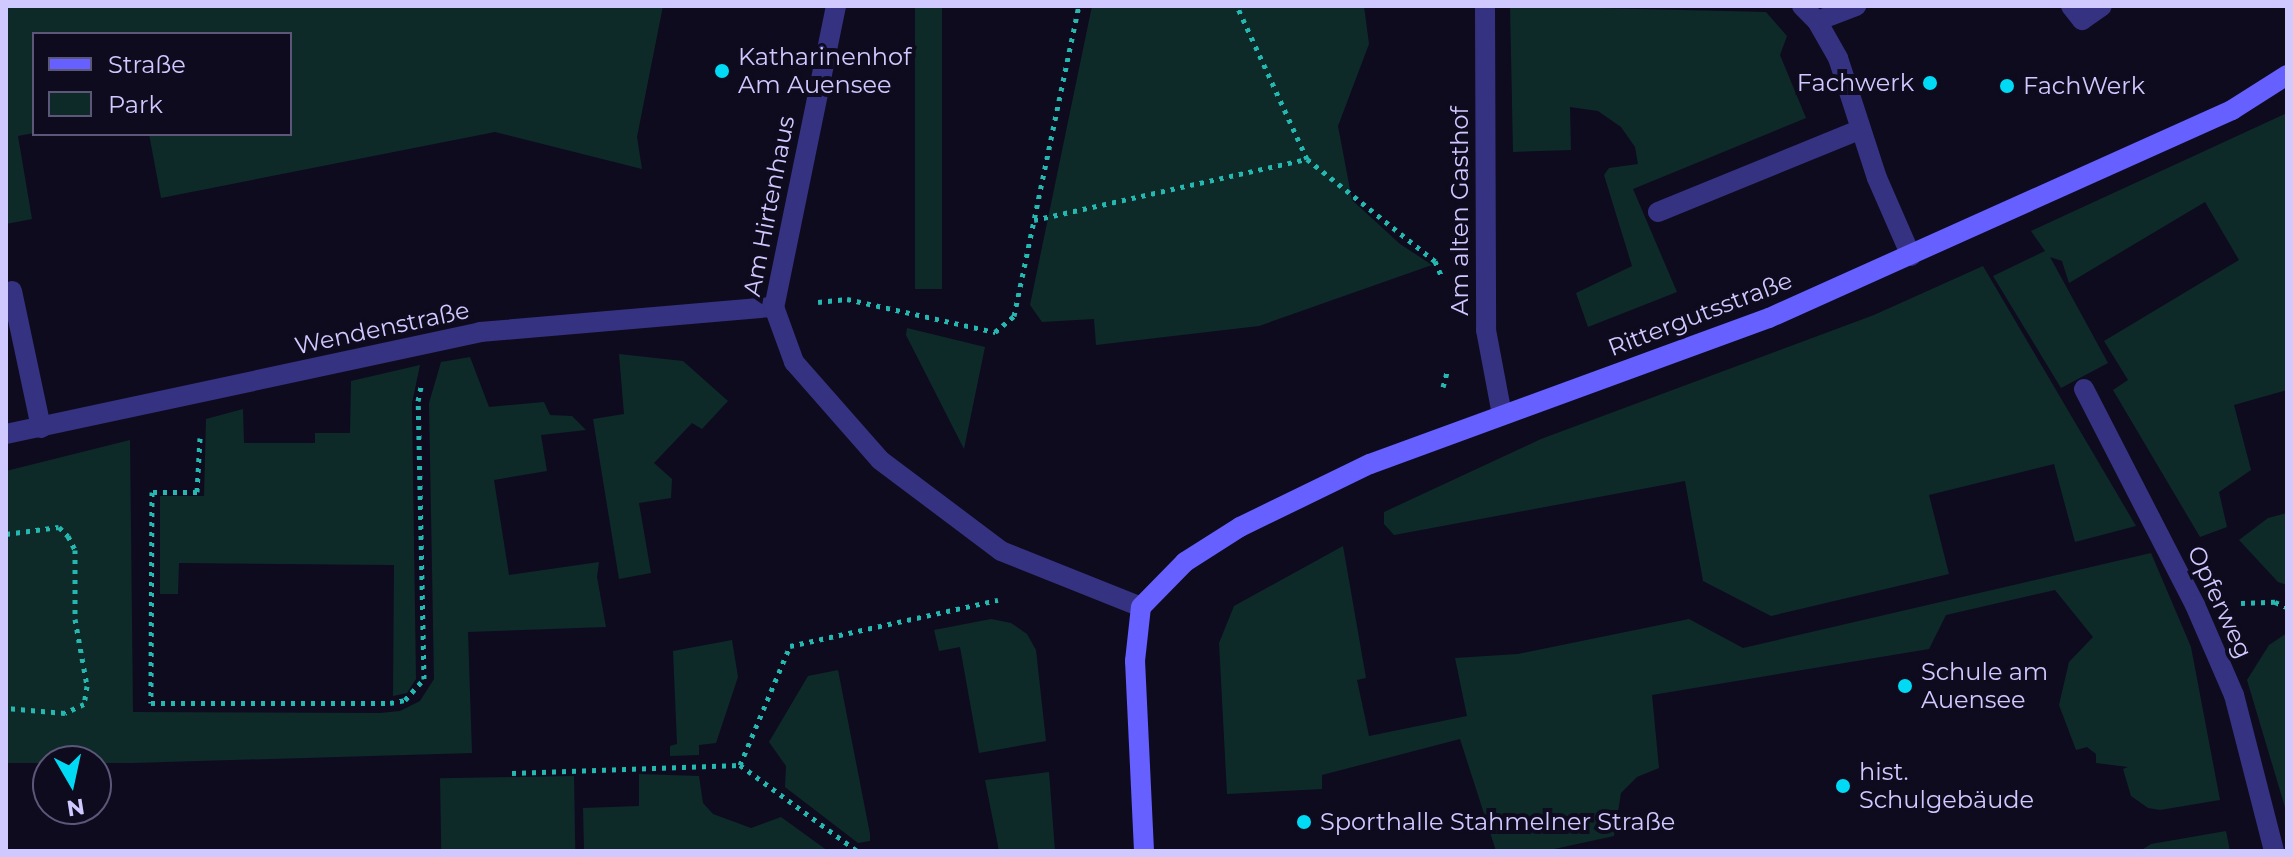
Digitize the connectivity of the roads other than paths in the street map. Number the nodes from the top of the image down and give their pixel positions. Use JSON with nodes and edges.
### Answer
{"nodes":[{"id":1,"x":836,"y":6,"type":"edge"},
{"id":2,"x":1485,"y":6,"type":"edge"},
{"id":3,"x":1856,"y":6,"type":"edge"},
{"id":4,"x":2071,"y":6,"type":"edge"},
{"id":5,"x":2102,"y":6,"type":"edge"},
{"id":6,"x":1809,"y":14,"type":"edge"},
{"id":7,"x":2287,"y":75,"type":"edge"},
{"id":8,"x":1861,"y":129,"type":"junction"},
{"id":9,"x":1658,"y":212,"type":"dead end"},
{"id":10,"x":1911,"y":256,"type":"junction"},
{"id":11,"x":12,"y":291,"type":"dead end"},
{"id":12,"x":774,"y":307,"type":"junction"},
{"id":13,"x":2084,"y":389,"type":"dead end"},
{"id":14,"x":1502,"y":415,"type":"junction"},
{"id":15,"x":41,"y":428,"type":"junction"},
{"id":16,"x":6,"y":434,"type":"edge"},
{"id":17,"x":1141,"y":607,"type":"junction"},
{"id":18,"x":1144,"y":851,"type":"edge"},
{"id":19,"x":2274,"y":851,"type":"edge"}],
"edges":[{"from":1,"to":12,"type":"street","name":"Am Hirtenhaus"},
{"from":2,"to":14,"type":"street","name":"Am alten Gasthof"},
{"from":3,"to":6,"type":"street"},
{"from":4,"to":5,"type":"street"},
{"from":6,"to":8,"type":"street"},
{"from":7,"to":10,"type":"main road","name":"Rittergutsstraße"},
{"from":8,"to":9,"type":"street"},
{"from":8,"to":10,"type":"street"},
{"from":10,"to":14,"type":"main road","name":"Rittergutsstraße"},
{"from":11,"to":15,"type":"street"},
{"from":12,"to":15,"type":"street","name":"Wendenstraße"},
{"from":12,"to":17,"type":"street","name":"Am Hirtenhaus"},
{"from":13,"to":19,"type":"street","name":"Opferweg"},
{"from":14,"to":17,"type":"main road","name":"Rittergutsstraße"},
{"from":15,"to":16,"type":"street","name":"Wendenstraße"},
{"from":17,"to":18,"type":"main road"}]}
